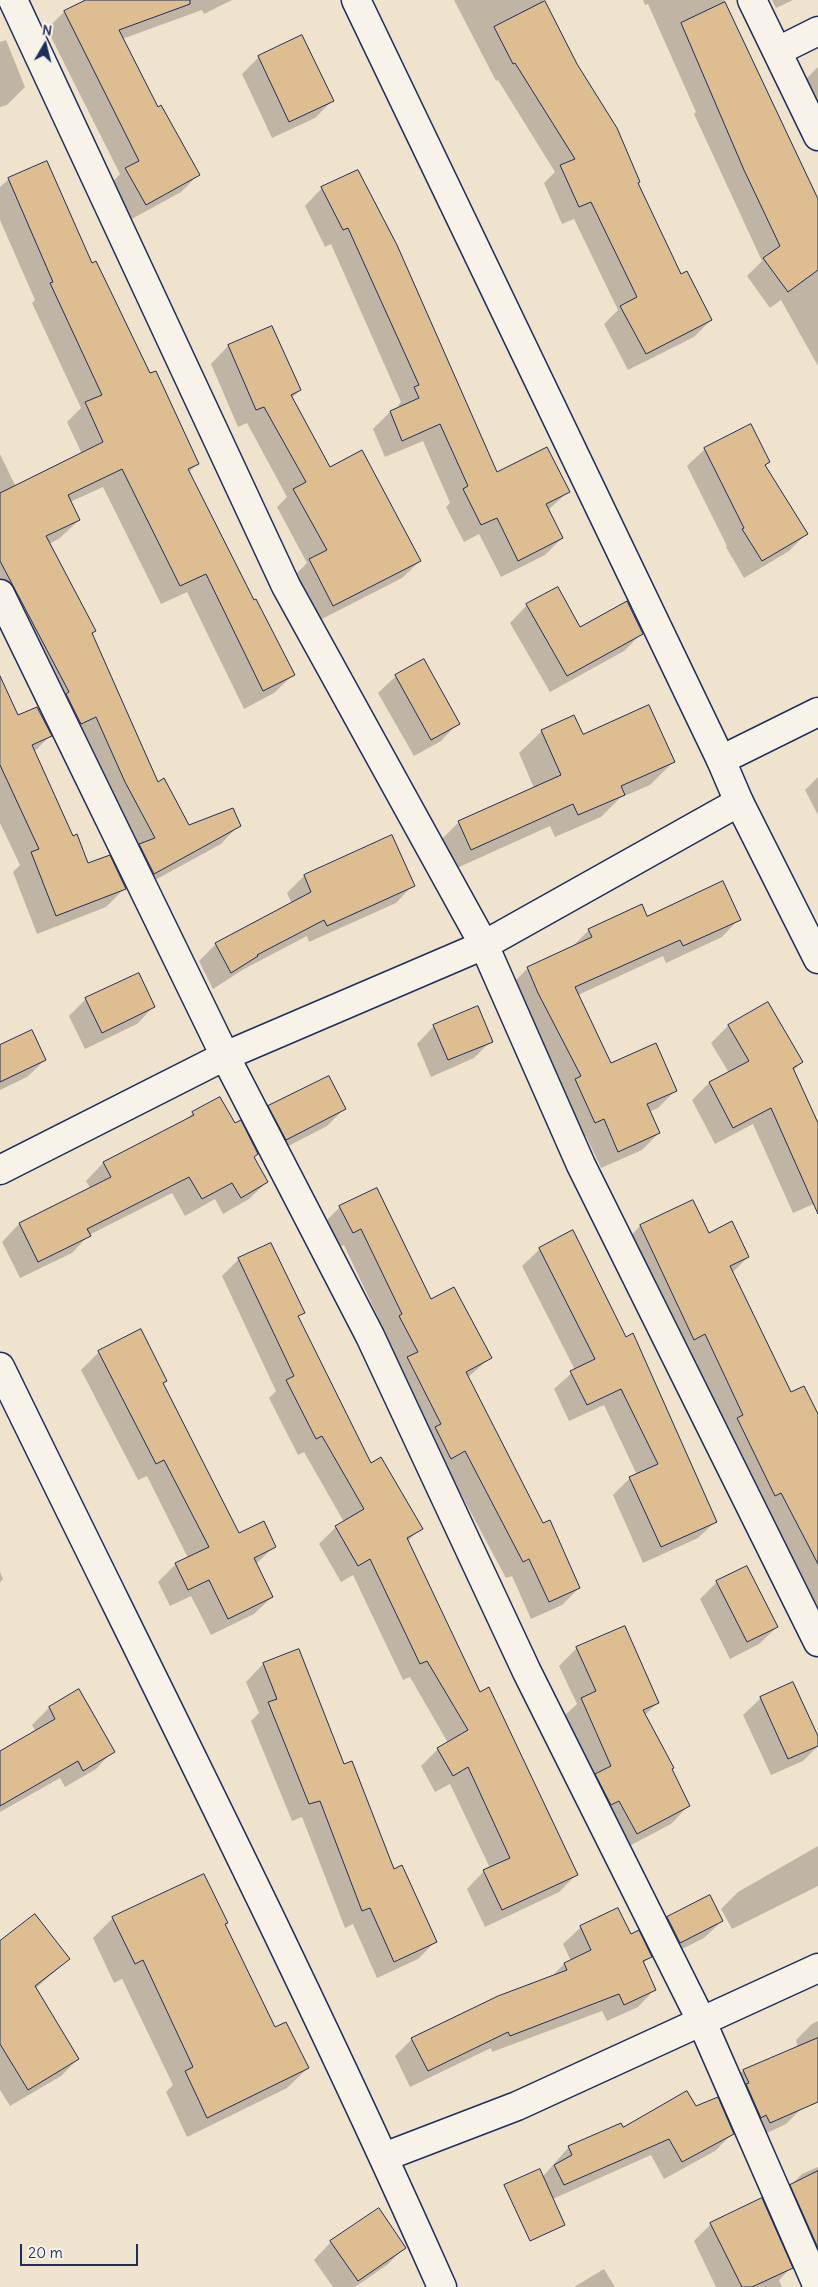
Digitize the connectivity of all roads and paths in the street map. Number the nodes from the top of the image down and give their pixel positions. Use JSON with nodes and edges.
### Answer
{"nodes":[{"id":1,"x":13,"y":0,"type":"edge"},
{"id":2,"x":356,"y":0,"type":"edge"},
{"id":3,"x":752,"y":0,"type":"edge"},
{"id":4,"x":818,"y":31,"type":"edge"},
{"id":5,"x":778,"y":51,"type":"junction"},
{"id":6,"x":818,"y":136,"type":"edge"},
{"id":7,"x":0,"y":594,"type":"edge"},
{"id":8,"x":818,"y":712,"type":"edge"},
{"id":9,"x":721,"y":760,"type":"junction"},
{"id":10,"x":739,"y":802,"type":"junction"},
{"id":11,"x":484,"y":944,"type":"junction"},
{"id":12,"x":818,"y":959,"type":"edge"},
{"id":13,"x":226,"y":1056,"type":"junction"},
{"id":14,"x":0,"y":1170,"type":"edge"},
{"id":15,"x":0,"y":1367,"type":"edge"},
{"id":16,"x":818,"y":1642,"type":"edge"},
{"id":17,"x":818,"y":1968,"type":"edge"},
{"id":18,"x":701,"y":2020,"type":"junction"},
{"id":19,"x":384,"y":2157,"type":"junction"},
{"id":20,"x":442,"y":2287,"type":"edge"},
{"id":21,"x":818,"y":2287,"type":"edge"}],
"edges":[{"from":1,"to":11,"type":"street"},
{"from":2,"to":9,"type":"street"},
{"from":3,"to":5,"type":"street"},
{"from":4,"to":5,"type":"street"},
{"from":5,"to":6,"type":"street"},
{"from":7,"to":13,"type":"street"},
{"from":8,"to":9,"type":"street"},
{"from":9,"to":10,"type":"street"},
{"from":10,"to":11,"type":"street"},
{"from":10,"to":12,"type":"street"},
{"from":11,"to":13,"type":"street"},
{"from":11,"to":16,"type":"street"},
{"from":13,"to":14,"type":"street"},
{"from":13,"to":18,"type":"street"},
{"from":15,"to":19,"type":"street"},
{"from":17,"to":18,"type":"street"},
{"from":18,"to":19,"type":"street"},
{"from":18,"to":21,"type":"street"},
{"from":19,"to":20,"type":"street"}]}
